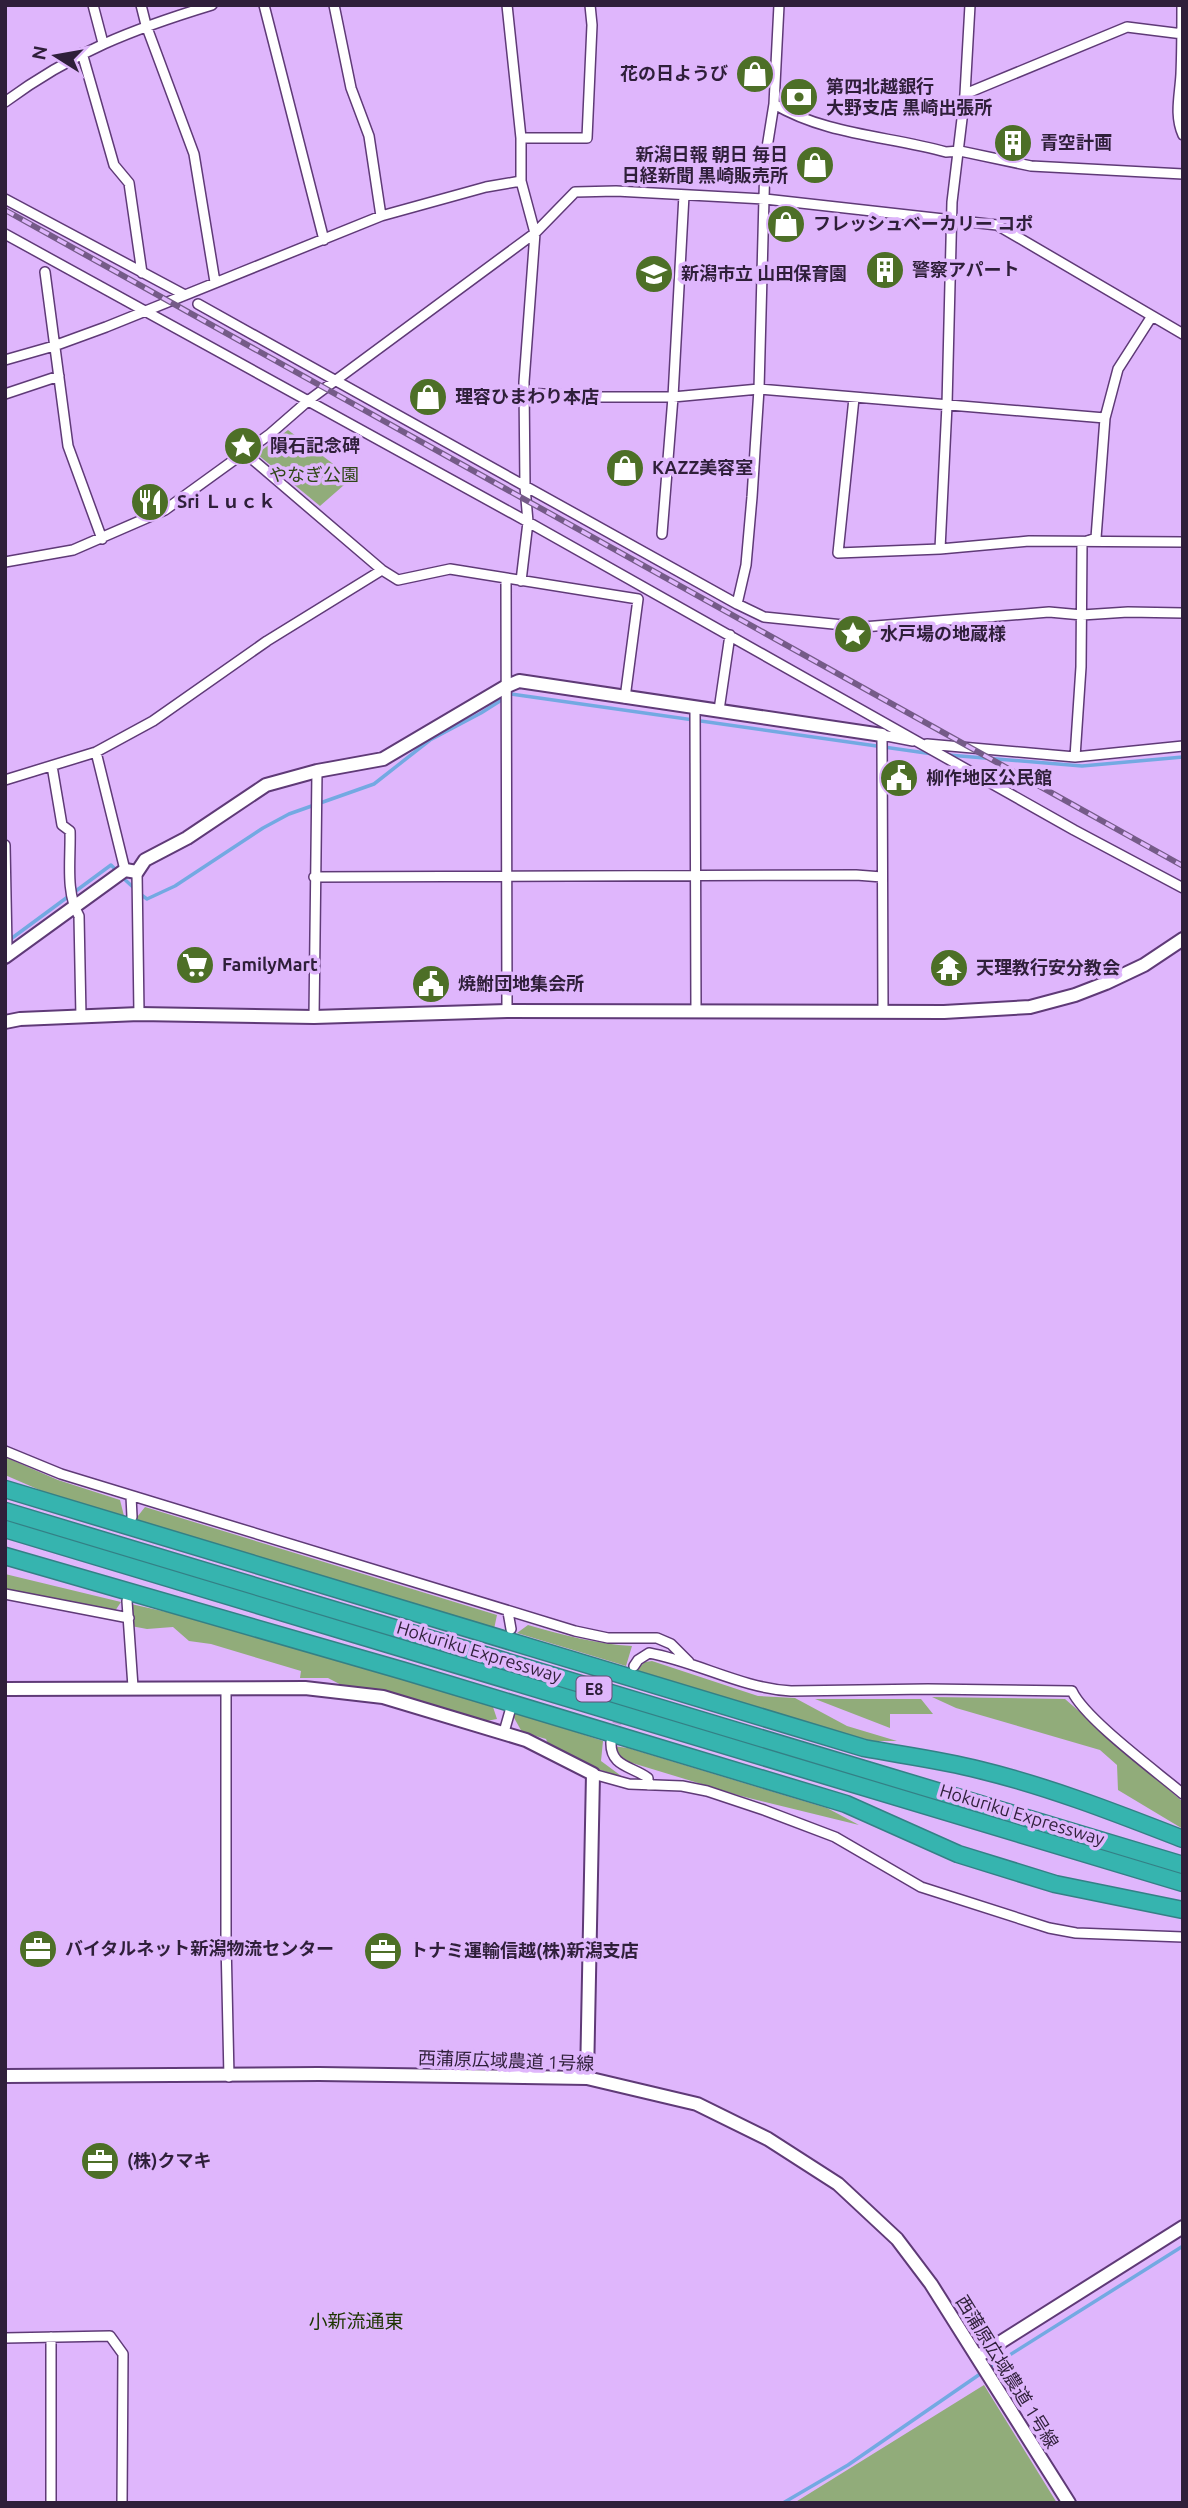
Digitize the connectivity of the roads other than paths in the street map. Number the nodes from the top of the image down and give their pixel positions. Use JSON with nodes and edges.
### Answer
{"nodes":[{"id":1,"x":93,"y":5,"type":"edge"},
{"id":2,"x":141,"y":5,"type":"edge"},
{"id":3,"x":212,"y":5,"type":"edge"},
{"id":4,"x":264,"y":5,"type":"edge"},
{"id":5,"x":334,"y":5,"type":"edge"},
{"id":6,"x":508,"y":5,"type":"edge"},
{"id":7,"x":590,"y":5,"type":"edge"},
{"id":8,"x":779,"y":5,"type":"edge"},
{"id":9,"x":970,"y":5,"type":"edge"},
{"id":10,"x":1182,"y":5,"type":"edge"},
{"id":11,"x":146,"y":25,"type":"junction"},
{"id":12,"x":1182,"y":34,"type":"edge"},
{"id":13,"x":103,"y":43,"type":"junction"},
{"id":14,"x":82,"y":53,"type":"junction"},
{"id":15,"x":965,"y":94,"type":"junction"},
{"id":16,"x":1181,"y":97,"type":"edge"},
{"id":17,"x":5,"y":102,"type":"edge"},
{"id":18,"x":775,"y":104,"type":"junction"},
{"id":19,"x":1183,"y":135,"type":"edge"},
{"id":20,"x":521,"y":138,"type":"junction"},
{"id":21,"x":960,"y":151,"type":"junction"},
{"id":22,"x":1183,"y":174,"type":"edge"},
{"id":23,"x":521,"y":181,"type":"junction"},
{"id":24,"x":684,"y":195,"type":"junction"},
{"id":25,"x":5,"y":199,"type":"edge"},
{"id":26,"x":765,"y":199,"type":"junction"},
{"id":27,"x":381,"y":216,"type":"junction"},
{"id":28,"x":951,"y":219,"type":"junction"},
{"id":29,"x":535,"y":233,"type":"junction"},
{"id":30,"x":5,"y":234,"type":"edge"},
{"id":31,"x":324,"y":240,"type":"junction"},
{"id":32,"x":45,"y":272,"type":"dead end"},
{"id":33,"x":142,"y":273,"type":"junction"},
{"id":34,"x":215,"y":282,"type":"junction"},
{"id":35,"x":183,"y":294,"type":"junction"},
{"id":36,"x":198,"y":304,"type":"dead end"},
{"id":37,"x":145,"y":311,"type":"junction"},
{"id":38,"x":1152,"y":316,"type":"junction"},
{"id":39,"x":1183,"y":334,"type":"edge"},
{"id":40,"x":54,"y":346,"type":"junction"},
{"id":41,"x":5,"y":360,"type":"edge"},
{"id":42,"x":59,"y":376,"type":"junction"},
{"id":43,"x":335,"y":381,"type":"junction"},
{"id":44,"x":759,"y":389,"type":"junction"},
{"id":45,"x":525,"y":393,"type":"junction"},
{"id":46,"x":5,"y":394,"type":"edge"},
{"id":47,"x":673,"y":397,"type":"junction"},
{"id":48,"x":854,"y":398,"type":"junction"},
{"id":49,"x":309,"y":400,"type":"junction"},
{"id":50,"x":947,"y":405,"type":"junction"},
{"id":51,"x":1105,"y":418,"type":"junction"},
{"id":52,"x":244,"y":453,"type":"junction"},
{"id":53,"x":525,"y":487,"type":"junction"},
{"id":54,"x":528,"y":522,"type":"junction"},
{"id":55,"x":662,"y":534,"type":"dead end"},
{"id":56,"x":102,"y":539,"type":"junction"},
{"id":57,"x":1183,"y":542,"type":"edge"},
{"id":58,"x":1082,"y":543,"type":"junction"},
{"id":59,"x":940,"y":549,"type":"junction"},
{"id":60,"x":5,"y":562,"type":"edge"},
{"id":61,"x":382,"y":570,"type":"junction"},
{"id":62,"x":506,"y":578,"type":"junction"},
{"id":63,"x":521,"y":581,"type":"junction"},
{"id":64,"x":737,"y":604,"type":"junction"},
{"id":65,"x":1183,"y":613,"type":"edge"},
{"id":66,"x":1082,"y":615,"type":"junction"},
{"id":67,"x":730,"y":635,"type":"junction"},
{"id":68,"x":505,"y":687,"type":"junction"},
{"id":69,"x":625,"y":698,"type":"junction"},
{"id":70,"x":695,"y":708,"type":"junction"},
{"id":71,"x":719,"y":710,"type":"junction"},
{"id":72,"x":882,"y":735,"type":"junction"},
{"id":73,"x":922,"y":744,"type":"junction"},
{"id":74,"x":1183,"y":746,"type":"edge"},
{"id":75,"x":96,"y":752,"type":"junction"},
{"id":76,"x":1075,"y":757,"type":"junction"},
{"id":77,"x":52,"y":766,"type":"junction"},
{"id":78,"x":317,"y":771,"type":"junction"},
{"id":79,"x":5,"y":780,"type":"edge"},
{"id":80,"x":5,"y":845,"type":"edge"},
{"id":81,"x":131,"y":871,"type":"junction"},
{"id":82,"x":695,"y":875,"type":"junction"},
{"id":83,"x":314,"y":877,"type":"junction"},
{"id":84,"x":506,"y":877,"type":"junction"},
{"id":85,"x":881,"y":877,"type":"junction"},
{"id":86,"x":1183,"y":888,"type":"edge"},
{"id":87,"x":74,"y":907,"type":"junction"},
{"id":88,"x":1183,"y":939,"type":"edge"},
{"id":89,"x":7,"y":956,"type":"edge"},
{"id":90,"x":696,"y":1010,"type":"junction"},
{"id":91,"x":883,"y":1010,"type":"junction"},
{"id":92,"x":507,"y":1011,"type":"junction"},
{"id":93,"x":139,"y":1014,"type":"junction"},
{"id":94,"x":81,"y":1017,"type":"junction"},
{"id":95,"x":314,"y":1017,"type":"junction"},
{"id":96,"x":5,"y":1022,"type":"edge"},
{"id":97,"x":5,"y":1451,"type":"edge"},
{"id":98,"x":5,"y":1489,"type":"edge"},
{"id":99,"x":131,"y":1496,"type":"junction"},
{"id":100,"x":5,"y":1511,"type":"edge"},
{"id":101,"x":132,"y":1517,"type":"dead end"},
{"id":102,"x":5,"y":1530,"type":"edge"},
{"id":103,"x":5,"y":1556,"type":"edge"},
{"id":104,"x":5,"y":1566,"type":"edge"},
{"id":105,"x":5,"y":1594,"type":"edge"},
{"id":106,"x":131,"y":1596,"type":"junction"},
{"id":107,"x":508,"y":1612,"type":"junction"},
{"id":108,"x":129,"y":1618,"type":"junction"},
{"id":109,"x":510,"y":1629,"type":"dead end"},
{"id":110,"x":689,"y":1662,"type":"junction"},
{"id":111,"x":634,"y":1666,"type":"dead end"},
{"id":112,"x":133,"y":1687,"type":"junction"},
{"id":113,"x":226,"y":1688,"type":"junction"},
{"id":114,"x":5,"y":1689,"type":"edge"},
{"id":115,"x":510,"y":1711,"type":"dead end"},
{"id":116,"x":504,"y":1732,"type":"junction"},
{"id":117,"x":611,"y":1742,"type":"dead end"},
{"id":118,"x":593,"y":1774,"type":"junction"},
{"id":119,"x":648,"y":1785,"type":"junction"},
{"id":120,"x":1183,"y":1794,"type":"edge"},
{"id":121,"x":1183,"y":1839,"type":"edge"},
{"id":122,"x":1183,"y":1864,"type":"edge"},
{"id":123,"x":1183,"y":1883,"type":"edge"},
{"id":124,"x":1183,"y":1910,"type":"edge"},
{"id":125,"x":1183,"y":1937,"type":"edge"},
{"id":126,"x":5,"y":2076,"type":"edge"},
{"id":127,"x":229,"y":2077,"type":"junction"},
{"id":128,"x":587,"y":2078,"type":"junction"},
{"id":129,"x":1183,"y":2227,"type":"edge"},
{"id":130,"x":51,"y":2337,"type":"junction"},
{"id":131,"x":5,"y":2338,"type":"edge"},
{"id":132,"x":977,"y":2357,"type":"junction"},
{"id":133,"x":51,"y":2503,"type":"edge"},
{"id":134,"x":122,"y":2503,"type":"edge"},
{"id":135,"x":1069,"y":2503,"type":"edge"}],
"edges":[{"from":1,"to":13,"type":"street"},
{"from":2,"to":11,"type":"street"},
{"from":3,"to":11,"type":"street"},
{"from":4,"to":31,"type":"street"},
{"from":5,"to":27,"type":"street"},
{"from":6,"to":20,"type":"street"},
{"from":7,"to":20,"type":"street"},
{"from":8,"to":18,"type":"street"},
{"from":9,"to":15,"type":"street"},
{"from":10,"to":12,"type":"street"},
{"from":11,"to":13,"type":"street"},
{"from":11,"to":34,"type":"street"},
{"from":12,"to":15,"type":"street"},
{"from":12,"to":16,"type":"street"},
{"from":13,"to":14,"type":"street"},
{"from":14,"to":17,"type":"street"},
{"from":14,"to":33,"type":"street"},
{"from":15,"to":21,"type":"street"},
{"from":16,"to":19,"type":"street"},
{"from":18,"to":21,"type":"street"},
{"from":18,"to":26,"type":"street"},
{"from":20,"to":23,"type":"street"},
{"from":21,"to":22,"type":"street"},
{"from":21,"to":28,"type":"street"},
{"from":23,"to":27,"type":"street"},
{"from":23,"to":29,"type":"street"},
{"from":24,"to":26,"type":"street"},
{"from":24,"to":29,"type":"street"},
{"from":24,"to":47,"type":"street"},
{"from":25,"to":33,"type":"street"},
{"from":26,"to":28,"type":"street"},
{"from":26,"to":44,"type":"street"},
{"from":27,"to":31,"type":"street"},
{"from":28,"to":38,"type":"street"},
{"from":28,"to":50,"type":"street"},
{"from":29,"to":43,"type":"street"},
{"from":29,"to":45,"type":"street"},
{"from":30,"to":37,"type":"street"},
{"from":31,"to":34,"type":"street"},
{"from":32,"to":40,"type":"street"},
{"from":33,"to":35,"type":"street"},
{"from":34,"to":35,"type":"street"},
{"from":35,"to":37,"type":"street"},
{"from":36,"to":43,"type":"street"},
{"from":37,"to":40,"type":"street"},
{"from":37,"to":49,"type":"street"},
{"from":38,"to":39,"type":"street"},
{"from":38,"to":51,"type":"street"},
{"from":40,"to":41,"type":"street"},
{"from":40,"to":42,"type":"street"},
{"from":42,"to":46,"type":"street"},
{"from":42,"to":56,"type":"street"},
{"from":43,"to":49,"type":"street"},
{"from":43,"to":53,"type":"street"},
{"from":44,"to":47,"type":"street"},
{"from":44,"to":48,"type":"street"},
{"from":44,"to":64,"type":"street"},
{"from":45,"to":47,"type":"street"},
{"from":45,"to":53,"type":"street"},
{"from":47,"to":55,"type":"street"},
{"from":48,"to":50,"type":"street"},
{"from":48,"to":59,"type":"street"},
{"from":49,"to":52,"type":"street"},
{"from":49,"to":54,"type":"street"},
{"from":50,"to":51,"type":"street"},
{"from":50,"to":59,"type":"street"},
{"from":51,"to":58,"type":"street"},
{"from":52,"to":56,"type":"street"},
{"from":52,"to":61,"type":"street"},
{"from":53,"to":54,"type":"street"},
{"from":53,"to":64,"type":"street"},
{"from":54,"to":63,"type":"street"},
{"from":54,"to":67,"type":"street"},
{"from":56,"to":60,"type":"street"},
{"from":57,"to":58,"type":"street"},
{"from":58,"to":59,"type":"street"},
{"from":58,"to":66,"type":"street"},
{"from":61,"to":62,"type":"street"},
{"from":61,"to":75,"type":"street"},
{"from":62,"to":63,"type":"street"},
{"from":62,"to":68,"type":"street"},
{"from":63,"to":69,"type":"street"},
{"from":64,"to":66,"type":"street"},
{"from":65,"to":66,"type":"street"},
{"from":66,"to":76,"type":"street"},
{"from":67,"to":71,"type":"street"},
{"from":67,"to":73,"type":"street"},
{"from":68,"to":69,"type":"street"},
{"from":68,"to":78,"type":"street"},
{"from":68,"to":84,"type":"street"},
{"from":69,"to":70,"type":"street"},
{"from":70,"to":71,"type":"street"},
{"from":70,"to":82,"type":"street"},
{"from":71,"to":72,"type":"street"},
{"from":72,"to":73,"type":"street"},
{"from":72,"to":85,"type":"street"},
{"from":73,"to":76,"type":"street"},
{"from":73,"to":86,"type":"street"},
{"from":74,"to":76,"type":"street"},
{"from":75,"to":77,"type":"street"},
{"from":75,"to":81,"type":"street"},
{"from":77,"to":79,"type":"street"},
{"from":77,"to":87,"type":"street"},
{"from":78,"to":81,"type":"street"},
{"from":78,"to":83,"type":"street"},
{"from":80,"to":89,"type":"street"},
{"from":81,"to":87,"type":"street"},
{"from":81,"to":93,"type":"street"},
{"from":82,"to":84,"type":"street"},
{"from":82,"to":85,"type":"street"},
{"from":82,"to":90,"type":"street"},
{"from":83,"to":84,"type":"street"},
{"from":83,"to":95,"type":"street"},
{"from":84,"to":92,"type":"street"},
{"from":85,"to":91,"type":"street"},
{"from":87,"to":89,"type":"street"},
{"from":87,"to":94,"type":"street"},
{"from":88,"to":91,"type":"street"},
{"from":90,"to":91,"type":"street"},
{"from":90,"to":92,"type":"street"},
{"from":92,"to":95,"type":"street"},
{"from":93,"to":94,"type":"street"},
{"from":93,"to":95,"type":"street"},
{"from":94,"to":96,"type":"street"},
{"from":97,"to":99,"type":"street"},
{"from":98,"to":121,"type":"highway"},
{"from":99,"to":101,"type":"street"},
{"from":99,"to":107,"type":"street"},
{"from":100,"to":122,"type":"highway","name":"Hokuriku Expressway","number":"E8"},
{"from":102,"to":123,"type":"highway","name":"Hokuriku Expressway","number":"E8"},
{"from":103,"to":106,"type":"highway"},
{"from":104,"to":106,"type":"highway"},
{"from":105,"to":108,"type":"street"},
{"from":106,"to":108,"type":"street"},
{"from":106,"to":124,"type":"highway"},
{"from":107,"to":109,"type":"street"},
{"from":107,"to":110,"type":"street"},
{"from":108,"to":112,"type":"street"},
{"from":110,"to":111,"type":"street"},
{"from":110,"to":120,"type":"street"},
{"from":112,"to":113,"type":"street"},
{"from":112,"to":114,"type":"street"},
{"from":113,"to":116,"type":"street"},
{"from":113,"to":127,"type":"street"},
{"from":115,"to":116,"type":"street"},
{"from":116,"to":118,"type":"street"},
{"from":117,"to":119,"type":"street"},
{"from":118,"to":119,"type":"street"},
{"from":118,"to":128,"type":"street"},
{"from":119,"to":125,"type":"street"},
{"from":126,"to":127,"type":"street","name":"西蒲原広域農道 1号線"},
{"from":127,"to":128,"type":"street","name":"西蒲原広域農道 1号線"},
{"from":128,"to":132,"type":"street","name":"西蒲原広域農道 1号線"},
{"from":129,"to":132,"type":"street"},
{"from":130,"to":131,"type":"street"},
{"from":130,"to":133,"type":"street"},
{"from":130,"to":134,"type":"street"},
{"from":132,"to":135,"type":"street","name":"西蒲原広域農道 1号線"}]}
